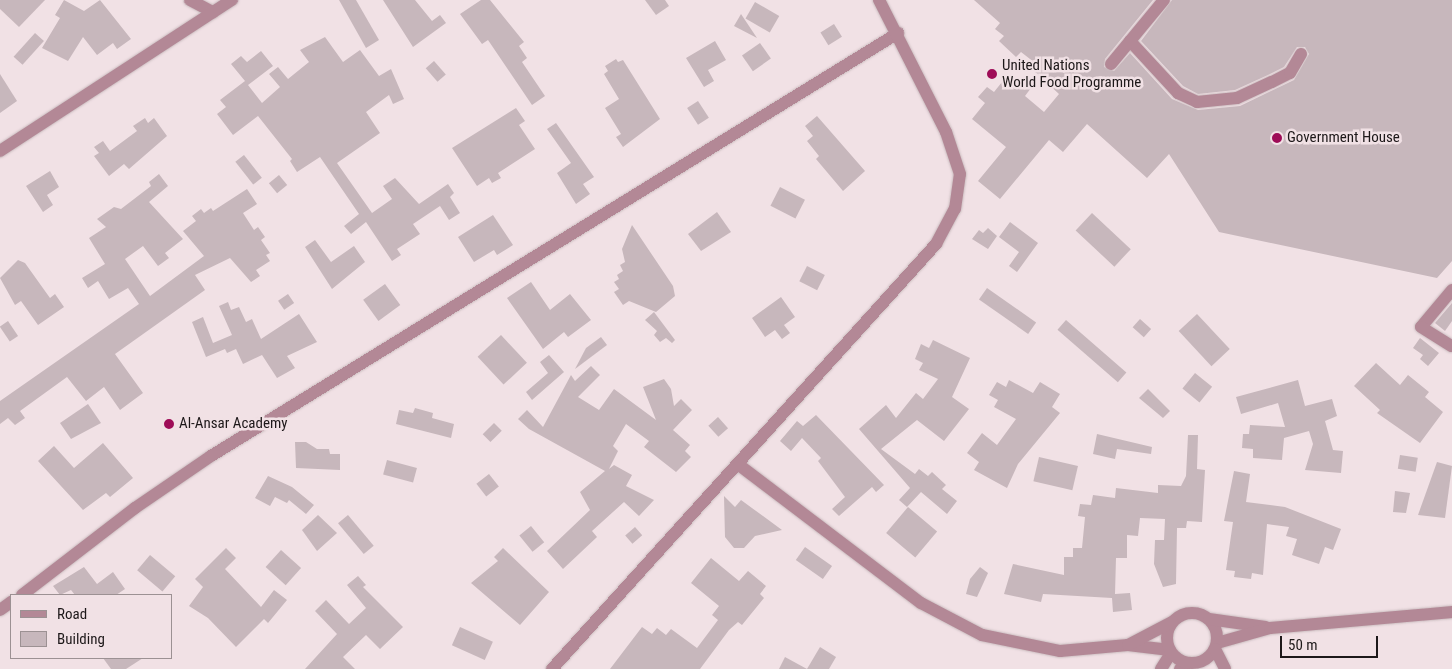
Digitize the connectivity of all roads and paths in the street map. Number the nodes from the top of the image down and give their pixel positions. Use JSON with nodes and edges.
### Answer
{"nodes":[{"id":1,"x":190,"y":0,"type":"edge"},
{"id":2,"x":232,"y":0,"type":"edge"},
{"id":3,"x":879,"y":0,"type":"edge"},
{"id":4,"x":1164,"y":0,"type":"edge"},
{"id":5,"x":213,"y":12,"type":"junction"},
{"id":6,"x":898,"y":33,"type":"junction"},
{"id":7,"x":1130,"y":41,"type":"junction"},
{"id":8,"x":1301,"y":54,"type":"dead end"},
{"id":9,"x":1111,"y":64,"type":"dead end"},
{"id":10,"x":0,"y":151,"type":"edge"},
{"id":11,"x":1452,"y":290,"type":"edge"},
{"id":12,"x":1452,"y":346,"type":"edge"},
{"id":13,"x":739,"y":465,"type":"junction"},
{"id":14,"x":23,"y":594,"type":"edge"},
{"id":15,"x":1452,"y":612,"type":"edge"},
{"id":16,"x":1209,"y":620,"type":"junction"},
{"id":17,"x":1172,"y":622,"type":"junction"},
{"id":18,"x":1270,"y":628,"type":"junction"},
{"id":19,"x":1128,"y":645,"type":"junction"},
{"id":20,"x":1216,"y":646,"type":"junction"},
{"id":21,"x":1171,"y":652,"type":"junction"},
{"id":22,"x":1191,"y":666,"type":"edge"},
{"id":23,"x":552,"y":669,"type":"edge"},
{"id":24,"x":1161,"y":669,"type":"edge"},
{"id":25,"x":1225,"y":669,"type":"edge"}],
"edges":[{"from":1,"to":5,"type":"street"},
{"from":2,"to":5,"type":"street"},
{"from":3,"to":6,"type":"street"},
{"from":4,"to":7,"type":"street"},
{"from":5,"to":10,"type":"street"},
{"from":6,"to":13,"type":"street"},
{"from":6,"to":14,"type":"street"},
{"from":7,"to":8,"type":"street"},
{"from":7,"to":9,"type":"street"},
{"from":11,"to":12,"type":"street"},
{"from":13,"to":19,"type":"street"},
{"from":13,"to":23,"type":"street"},
{"from":15,"to":18,"type":"street"},
{"from":16,"to":17,"type":"street"},
{"from":16,"to":18,"type":"street"},
{"from":16,"to":20,"type":"street"},
{"from":17,"to":19,"type":"street"},
{"from":17,"to":21,"type":"street"},
{"from":18,"to":20,"type":"street"},
{"from":19,"to":21,"type":"street"},
{"from":20,"to":22,"type":"street"},
{"from":20,"to":25,"type":"street"},
{"from":21,"to":22,"type":"street"},
{"from":21,"to":24,"type":"street"}]}
